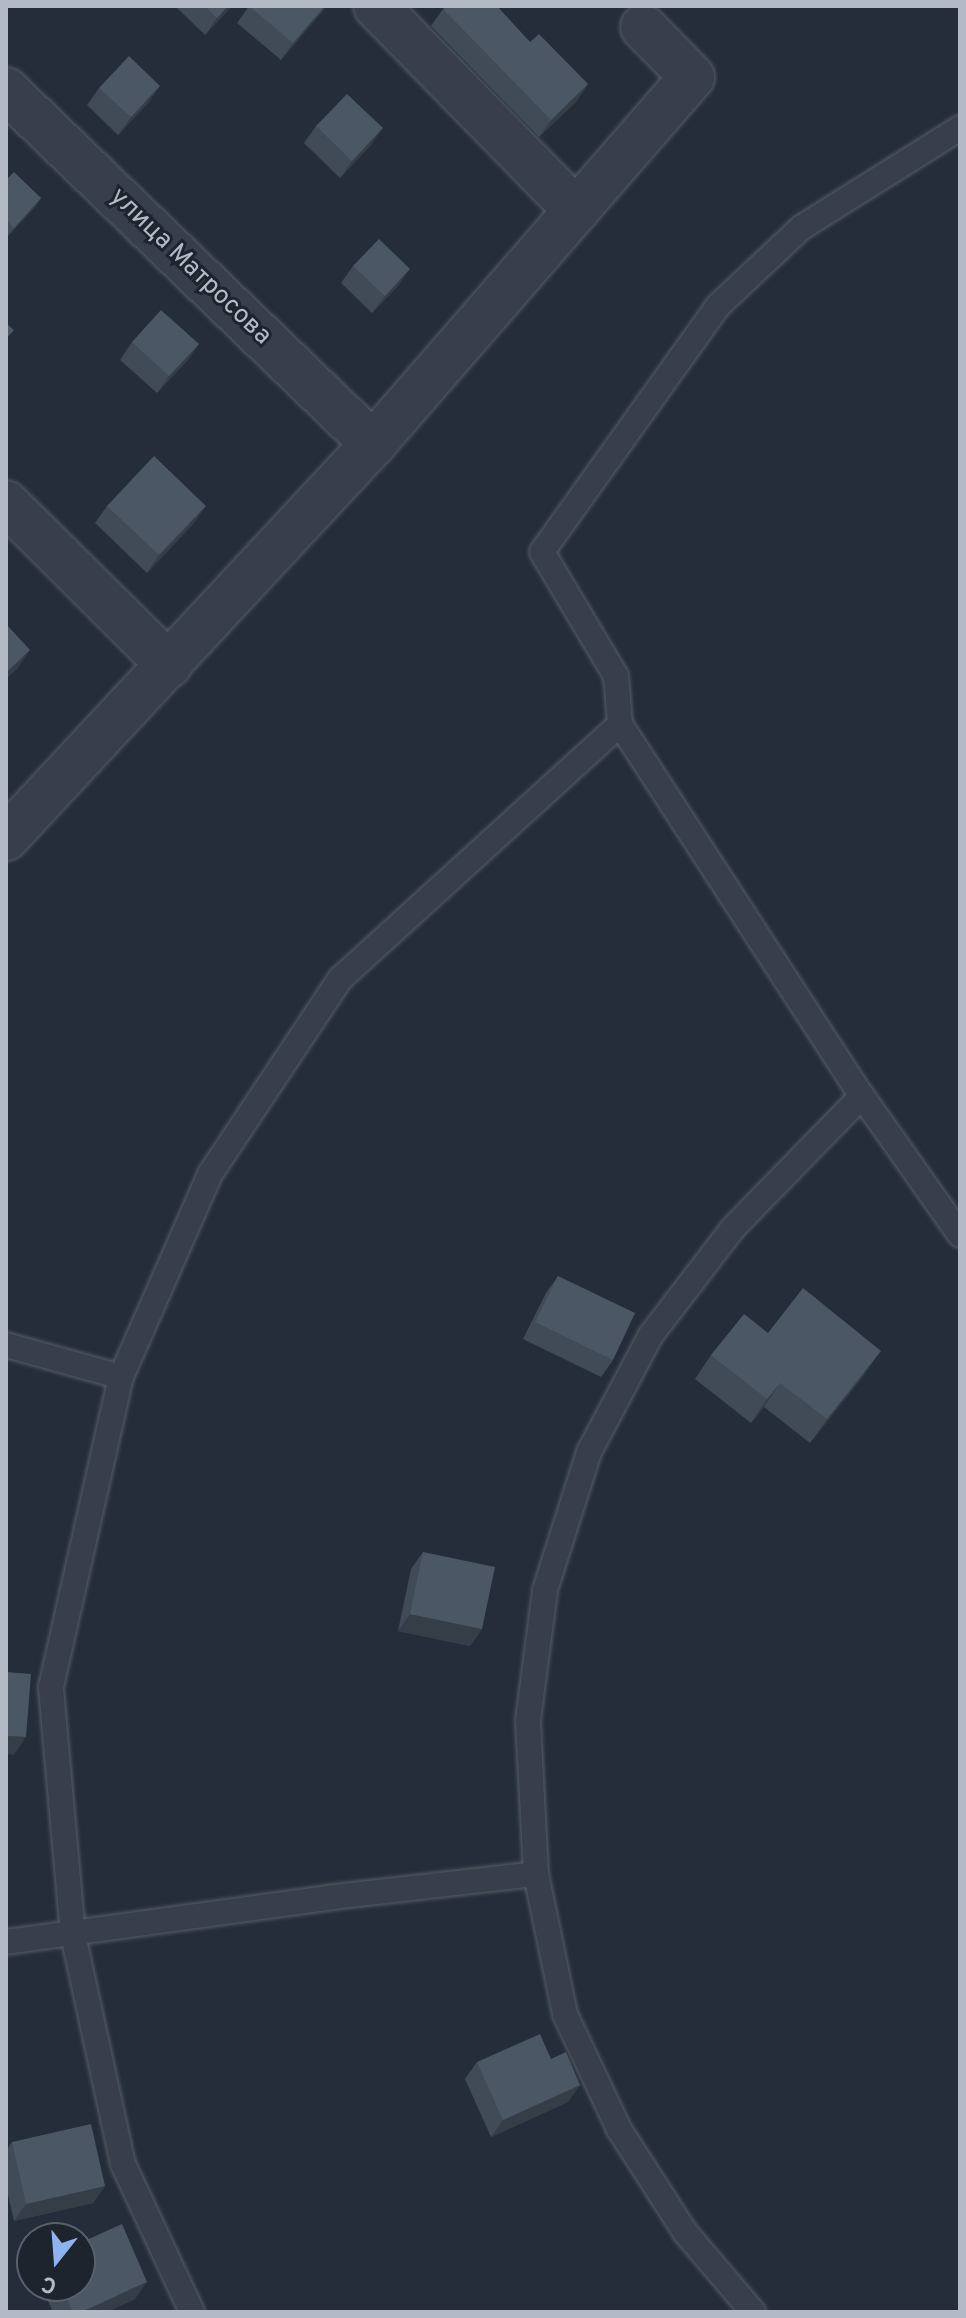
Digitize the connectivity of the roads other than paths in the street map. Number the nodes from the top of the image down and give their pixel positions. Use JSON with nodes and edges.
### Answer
{"nodes":[{"id":1,"x":376,"y":6,"type":"edge"},
{"id":2,"x":643,"y":27,"type":"dead end"},
{"id":3,"x":6,"y":90,"type":"edge"},
{"id":4,"x":960,"y":128,"type":"edge"},
{"id":5,"x":576,"y":210,"type":"junction"},
{"id":6,"x":373,"y":444,"type":"junction"},
{"id":7,"x":6,"y":503,"type":"edge"},
{"id":8,"x":169,"y":665,"type":"junction"},
{"id":9,"x":620,"y":724,"type":"junction"},
{"id":10,"x":6,"y":838,"type":"edge"},
{"id":11,"x":862,"y":1096,"type":"junction"},
{"id":12,"x":960,"y":1235,"type":"edge"},
{"id":13,"x":6,"y":1345,"type":"edge"},
{"id":14,"x":121,"y":1377,"type":"junction"},
{"id":15,"x":536,"y":1874,"type":"junction"},
{"id":16,"x":73,"y":1935,"type":"junction"},
{"id":17,"x":6,"y":1942,"type":"edge"},
{"id":18,"x":192,"y":2312,"type":"edge"},
{"id":19,"x":753,"y":2312,"type":"edge"}],
"edges":[{"from":1,"to":5,"type":"street"},
{"from":2,"to":5,"type":"street"},
{"from":3,"to":6,"type":"street","name":"улица Матросова"},
{"from":4,"to":9,"type":"lane"},
{"from":5,"to":6,"type":"street"},
{"from":6,"to":8,"type":"street"},
{"from":7,"to":8,"type":"street"},
{"from":8,"to":10,"type":"street"},
{"from":9,"to":11,"type":"lane"},
{"from":9,"to":14,"type":"lane"},
{"from":11,"to":12,"type":"lane"},
{"from":11,"to":15,"type":"lane"},
{"from":13,"to":14,"type":"lane"},
{"from":14,"to":16,"type":"lane"},
{"from":15,"to":16,"type":"lane"},
{"from":15,"to":19,"type":"lane"},
{"from":16,"to":17,"type":"lane"},
{"from":16,"to":18,"type":"lane"}]}
